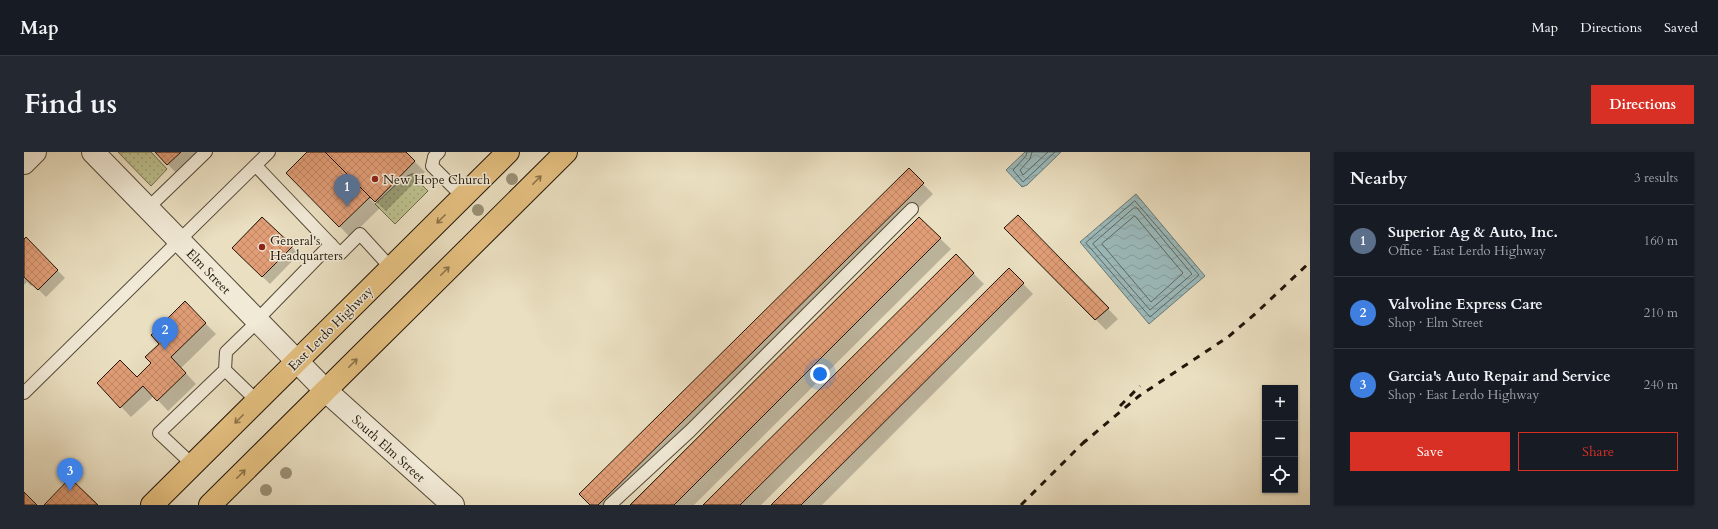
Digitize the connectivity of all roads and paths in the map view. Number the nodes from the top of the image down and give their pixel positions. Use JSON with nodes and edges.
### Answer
{"nodes":[{"id":1,"x":35,"y":152,"type":"edge"},
{"id":2,"x":93,"y":152,"type":"edge"},
{"id":3,"x":206,"y":152,"type":"edge"},
{"id":4,"x":269,"y":152,"type":"edge"},
{"id":5,"x":439,"y":152,"type":"edge"},
{"id":6,"x":508,"y":152,"type":"edge"},
{"id":7,"x":566,"y":152,"type":"edge"},
{"id":8,"x":24,"y":163,"type":"edge"},
{"id":9,"x":256,"y":166,"type":"junction"},
{"id":10,"x":463,"y":197,"type":"junction"},
{"id":11,"x":148,"y":208,"type":"junction"},
{"id":12,"x":912,"y":209,"type":"dead end"},
{"id":13,"x":180,"y":241,"type":"junction"},
{"id":14,"x":331,"y":244,"type":"junction"},
{"id":15,"x":391,"y":268,"type":"junction"},
{"id":16,"x":258,"y":321,"type":"junction"},
{"id":17,"x":297,"y":361,"type":"junction"},
{"id":18,"x":225,"y":370,"type":"junction"},
{"id":19,"x":325,"y":390,"type":"junction"},
{"id":20,"x":24,"y":393,"type":"edge"},
{"id":21,"x":257,"y":401,"type":"junction"},
{"id":22,"x":193,"y":465,"type":"junction"},
{"id":23,"x":152,"y":505,"type":"edge"},
{"id":24,"x":210,"y":505,"type":"edge"},
{"id":25,"x":453,"y":505,"type":"edge"},
{"id":26,"x":610,"y":505,"type":"edge"}],
"edges":[{"from":1,"to":8,"type":"street"},
{"from":2,"to":11,"type":"street","name":"Elm Street"},
{"from":3,"to":11,"type":"lane"},
{"from":4,"to":9,"type":"lane"},
{"from":5,"to":10,"type":"lane"},
{"from":6,"to":10,"type":"main road","name":"East Lerdo Highway"},
{"from":19,"to":7,"type":"main road","one_way":true},
{"from":9,"to":13,"type":"lane"},
{"from":9,"to":14,"type":"lane"},
{"from":10,"to":15,"type":"main road","name":"East Lerdo Highway","one_way":true},
{"from":11,"to":13,"type":"street","name":"Elm Street"},
{"from":12,"to":26,"type":"lane"},
{"from":13,"to":16,"type":"street","name":"Elm Street"},
{"from":13,"to":20,"type":"lane"},
{"from":14,"to":15,"type":"lane"},
{"from":14,"to":16,"type":"lane"},
{"from":15,"to":17,"type":"main road","name":"East Lerdo Highway"},
{"from":16,"to":17,"type":"street","name":"Elm Street"},
{"from":16,"to":18,"type":"lane"},
{"from":17,"to":19,"type":"street","name":"Elm Street"},
{"from":17,"to":21,"type":"main road","name":"East Lerdo Highway"},
{"from":18,"to":21,"type":"lane"},
{"from":18,"to":22,"type":"lane"},
{"from":24,"to":19,"type":"main road","one_way":true},
{"from":19,"to":25,"type":"street","name":"South Elm Street"},
{"from":21,"to":22,"type":"main road","name":"East Lerdo Highway","one_way":true},
{"from":22,"to":23,"type":"main road","name":"East Lerdo Highway"}]}
